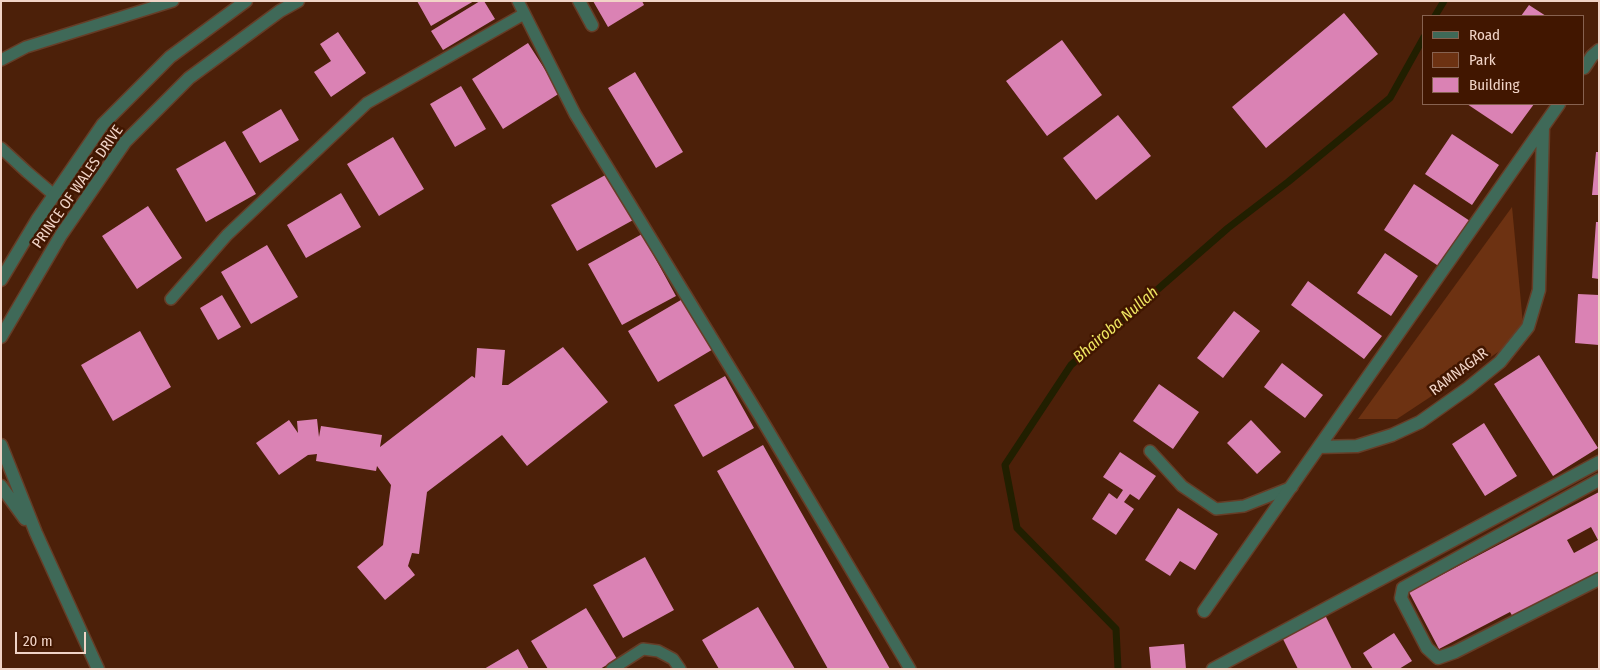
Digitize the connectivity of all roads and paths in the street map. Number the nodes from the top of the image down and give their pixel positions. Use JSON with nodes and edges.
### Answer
{"nodes":[{"id":1,"x":173,"y":1,"type":"edge"},
{"id":2,"x":246,"y":1,"type":"edge"},
{"id":3,"x":298,"y":1,"type":"edge"},
{"id":4,"x":518,"y":1,"type":"edge"},
{"id":5,"x":579,"y":1,"type":"edge"},
{"id":6,"x":524,"y":14,"type":"junction"},
{"id":7,"x":592,"y":25,"type":"dead end"},
{"id":8,"x":1599,"y":50,"type":"edge"},
{"id":9,"x":1,"y":60,"type":"edge"},
{"id":10,"x":1585,"y":66,"type":"edge"},
{"id":11,"x":1558,"y":105,"type":"edge"},
{"id":12,"x":1543,"y":127,"type":"junction"},
{"id":13,"x":1,"y":148,"type":"edge"},
{"id":14,"x":54,"y":195,"type":"junction"},
{"id":15,"x":1,"y":280,"type":"edge"},
{"id":16,"x":171,"y":299,"type":"dead end"},
{"id":17,"x":1,"y":337,"type":"edge"},
{"id":18,"x":1,"y":445,"type":"edge"},
{"id":19,"x":1320,"y":448,"type":"junction"},
{"id":20,"x":1150,"y":451,"type":"dead end"},
{"id":21,"x":1599,"y":462,"type":"edge"},
{"id":22,"x":1599,"y":480,"type":"edge"},
{"id":23,"x":1,"y":486,"type":"edge"},
{"id":24,"x":1292,"y":487,"type":"junction"},
{"id":25,"x":36,"y":533,"type":"junction"},
{"id":26,"x":1599,"y":578,"type":"edge"},
{"id":27,"x":1204,"y":611,"type":"dead end"},
{"id":28,"x":98,"y":669,"type":"edge"},
{"id":29,"x":612,"y":669,"type":"edge"},
{"id":30,"x":680,"y":669,"type":"edge"},
{"id":31,"x":910,"y":669,"type":"edge"},
{"id":32,"x":1213,"y":669,"type":"edge"}],
"edges":[{"from":1,"to":9,"type":"lane"},
{"from":2,"to":14,"type":"street","name":"PRINCE OF WALES DRIVE"},
{"from":3,"to":17,"type":"street","name":"PRINCE OF WALES DRIVE"},
{"from":4,"to":6,"type":"lane"},
{"from":5,"to":7,"type":"street"},
{"from":6,"to":16,"type":"lane"},
{"from":6,"to":31,"type":"lane"},
{"from":8,"to":10,"type":"street"},
{"from":11,"to":12,"type":"street"},
{"from":12,"to":19,"type":"street"},
{"from":12,"to":19,"type":"street","name":"RAMNAGAR"},
{"from":13,"to":14,"type":"lane"},
{"from":14,"to":15,"type":"street","name":"PRINCE OF WALES DRIVE"},
{"from":18,"to":25,"type":"street"},
{"from":19,"to":24,"type":"street"},
{"from":20,"to":24,"type":"lane"},
{"from":21,"to":32,"type":"street"},
{"from":22,"to":26,"type":"street"},
{"from":23,"to":25,"type":"street"},
{"from":24,"to":27,"type":"street"},
{"from":25,"to":28,"type":"street"},
{"from":29,"to":30,"type":"lane"}]}
